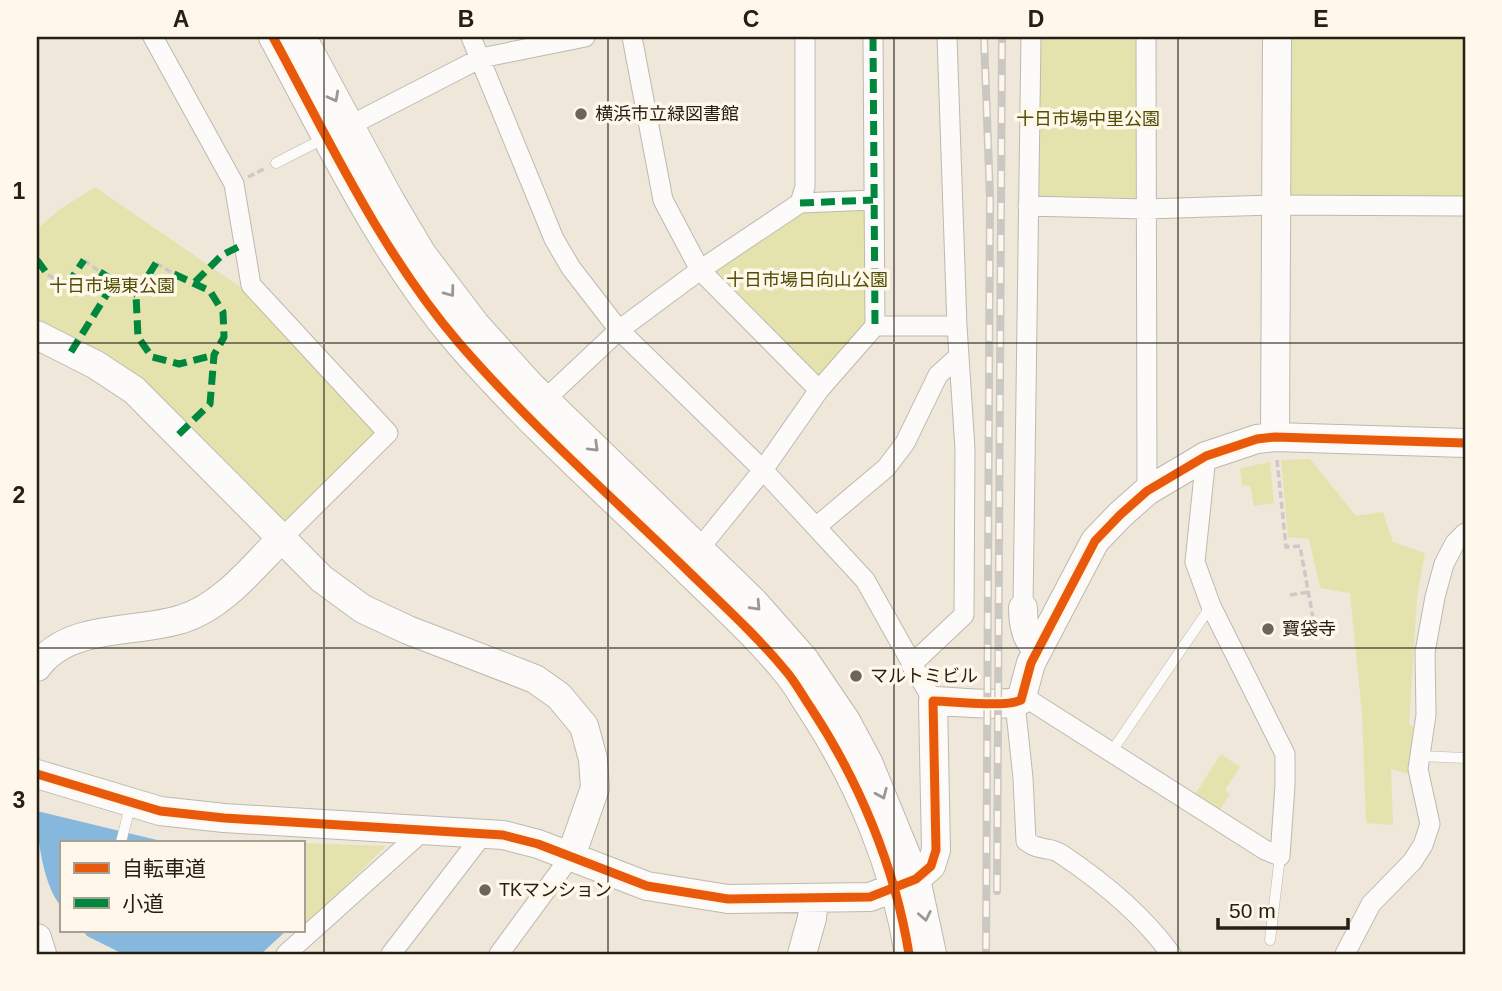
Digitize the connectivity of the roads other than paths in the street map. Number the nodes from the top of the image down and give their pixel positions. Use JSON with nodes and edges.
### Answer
{"nodes":[{"id":1,"x":153,"y":37,"type":"edge"},
{"id":2,"x":274,"y":37,"type":"edge"},
{"id":3,"x":302,"y":37,"type":"edge"},
{"id":4,"x":471,"y":37,"type":"edge"},
{"id":5,"x":584,"y":37,"type":"edge"},
{"id":6,"x":632,"y":37,"type":"edge"},
{"id":7,"x":804,"y":37,"type":"edge"},
{"id":8,"x":873,"y":37,"type":"edge"},
{"id":9,"x":947,"y":37,"type":"edge"},
{"id":10,"x":1031,"y":37,"type":"edge"},
{"id":11,"x":1146,"y":37,"type":"edge"},
{"id":12,"x":1277,"y":37,"type":"edge"},
{"id":13,"x":560,"y":39,"type":"edge"},
{"id":14,"x":481,"y":58,"type":"junction"},
{"id":15,"x":338,"y":131,"type":"junction"},
{"id":16,"x":276,"y":163,"type":"road end"},
{"id":17,"x":873,"y":200,"type":"junction"},
{"id":18,"x":800,"y":203,"type":"junction"},
{"id":19,"x":1274,"y":205,"type":"junction"},
{"id":20,"x":1028,"y":206,"type":"junction"},
{"id":21,"x":1465,"y":206,"type":"edge"},
{"id":22,"x":1146,"y":209,"type":"junction"},
{"id":23,"x":700,"y":270,"type":"junction"},
{"id":24,"x":875,"y":326,"type":"junction"},
{"id":25,"x":957,"y":326,"type":"junction"},
{"id":26,"x":619,"y":330,"type":"junction"},
{"id":27,"x":37,"y":335,"type":"edge"},
{"id":28,"x":958,"y":357,"type":"junction"},
{"id":29,"x":819,"y":390,"type":"junction"},
{"id":30,"x":536,"y":408,"type":"junction"},
{"id":31,"x":1275,"y":437,"type":"junction"},
{"id":32,"x":1465,"y":443,"type":"edge"},
{"id":33,"x":1206,"y":456,"type":"junction"},
{"id":34,"x":763,"y":470,"type":"junction"},
{"id":35,"x":1147,"y":491,"type":"junction"},
{"id":36,"x":816,"y":527,"type":"junction"},
{"id":37,"x":1465,"y":533,"type":"edge"},
{"id":38,"x":281,"y":539,"type":"junction"},
{"id":39,"x":699,"y":549,"type":"junction"},
{"id":40,"x":1212,"y":606,"type":"junction"},
{"id":41,"x":1023,"y":608,"type":"joint"},
{"id":42,"x":1038,"y":649,"type":"junction"},
{"id":43,"x":911,"y":664,"type":"junction"},
{"id":44,"x":37,"y":667,"type":"edge"},
{"id":45,"x":1019,"y":699,"type":"junction"},
{"id":46,"x":933,"y":701,"type":"junction"},
{"id":47,"x":1112,"y":751,"type":"junction"},
{"id":48,"x":1420,"y":756,"type":"junction"},
{"id":49,"x":1465,"y":758,"type":"edge"},
{"id":50,"x":37,"y":774,"type":"edge"},
{"id":51,"x":131,"y":803,"type":"junction"},
{"id":52,"x":424,"y":830,"type":"junction"},
{"id":53,"x":484,"y":834,"type":"junction"},
{"id":54,"x":121,"y":841,"type":"edge"},
{"id":55,"x":571,"y":856,"type":"junction"},
{"id":56,"x":1280,"y":856,"type":"junction"},
{"id":57,"x":906,"y":883,"type":"junction"},
{"id":58,"x":814,"y":899,"type":"junction"},
{"id":59,"x":1270,"y":940,"type":"dead end"},
{"id":60,"x":505,"y":953,"type":"edge"},
{"id":61,"x":286,"y":954,"type":"edge"},
{"id":62,"x":391,"y":954,"type":"edge"},
{"id":63,"x":802,"y":954,"type":"edge"},
{"id":64,"x":909,"y":954,"type":"edge"},
{"id":65,"x":932,"y":954,"type":"edge"},
{"id":66,"x":1171,"y":954,"type":"edge"},
{"id":67,"x":1345,"y":954,"type":"edge"}],
"edges":[{"from":1,"to":38,"type":"street"},
{"from":2,"to":15,"type":"street"},
{"from":3,"to":15,"type":"street","one_way":true},
{"from":4,"to":14,"type":"street"},
{"from":5,"to":13,"type":"street"},
{"from":6,"to":23,"type":"street"},
{"from":7,"to":18,"type":"street"},
{"from":8,"to":17,"type":"street"},
{"from":9,"to":25,"type":"street"},
{"from":10,"to":20,"type":"street"},
{"from":11,"to":22,"type":"street"},
{"from":12,"to":19,"type":"street"},
{"from":13,"to":14,"type":"street"},
{"from":14,"to":15,"type":"street"},
{"from":14,"to":26,"type":"street"},
{"from":15,"to":16,"type":"lane"},
{"from":15,"to":30,"type":"street"},
{"from":17,"to":18,"type":"street"},
{"from":17,"to":24,"type":"street"},
{"from":18,"to":23,"type":"street"},
{"from":19,"to":21,"type":"street"},
{"from":19,"to":22,"type":"street"},
{"from":19,"to":31,"type":"street"},
{"from":20,"to":22,"type":"street"},
{"from":20,"to":41,"type":"street"},
{"from":22,"to":35,"type":"street"},
{"from":23,"to":26,"type":"street"},
{"from":23,"to":29,"type":"street"},
{"from":24,"to":25,"type":"street"},
{"from":24,"to":29,"type":"street"},
{"from":25,"to":28,"type":"street"},
{"from":26,"to":30,"type":"street"},
{"from":26,"to":34,"type":"street"},
{"from":27,"to":38,"type":"street"},
{"from":28,"to":36,"type":"street"},
{"from":28,"to":43,"type":"street"},
{"from":29,"to":34,"type":"street"},
{"from":30,"to":39,"type":"street","one_way":true},
{"from":30,"to":57,"type":"street"},
{"from":31,"to":32,"type":"street"},
{"from":31,"to":33,"type":"street"},
{"from":33,"to":35,"type":"street"},
{"from":33,"to":40,"type":"street"},
{"from":34,"to":36,"type":"street"},
{"from":34,"to":39,"type":"street"},
{"from":35,"to":42,"type":"street"},
{"from":36,"to":43,"type":"street"},
{"from":37,"to":48,"type":"street"},
{"from":38,"to":44,"type":"street"},
{"from":38,"to":55,"type":"street"},
{"from":39,"to":57,"type":"street","one_way":true},
{"from":40,"to":47,"type":"lane"},
{"from":40,"to":56,"type":"street"},
{"from":41,"to":42,"type":"street"},
{"from":42,"to":45,"type":"street"},
{"from":43,"to":46,"type":"street"},
{"from":45,"to":46,"type":"street"},
{"from":45,"to":47,"type":"street"},
{"from":45,"to":66,"type":"street"},
{"from":46,"to":57,"type":"street"},
{"from":47,"to":56,"type":"street"},
{"from":48,"to":49,"type":"lane"},
{"from":48,"to":67,"type":"street"},
{"from":50,"to":51,"type":"street"},
{"from":51,"to":52,"type":"street"},
{"from":51,"to":54,"type":"lane"},
{"from":52,"to":53,"type":"street"},
{"from":52,"to":61,"type":"street"},
{"from":53,"to":55,"type":"street"},
{"from":53,"to":62,"type":"street"},
{"from":55,"to":58,"type":"street"},
{"from":55,"to":60,"type":"street"},
{"from":56,"to":59,"type":"lane"},
{"from":57,"to":58,"type":"street"},
{"from":57,"to":64,"type":"street"},
{"from":57,"to":65,"type":"street","one_way":true},
{"from":58,"to":63,"type":"street"}]}
